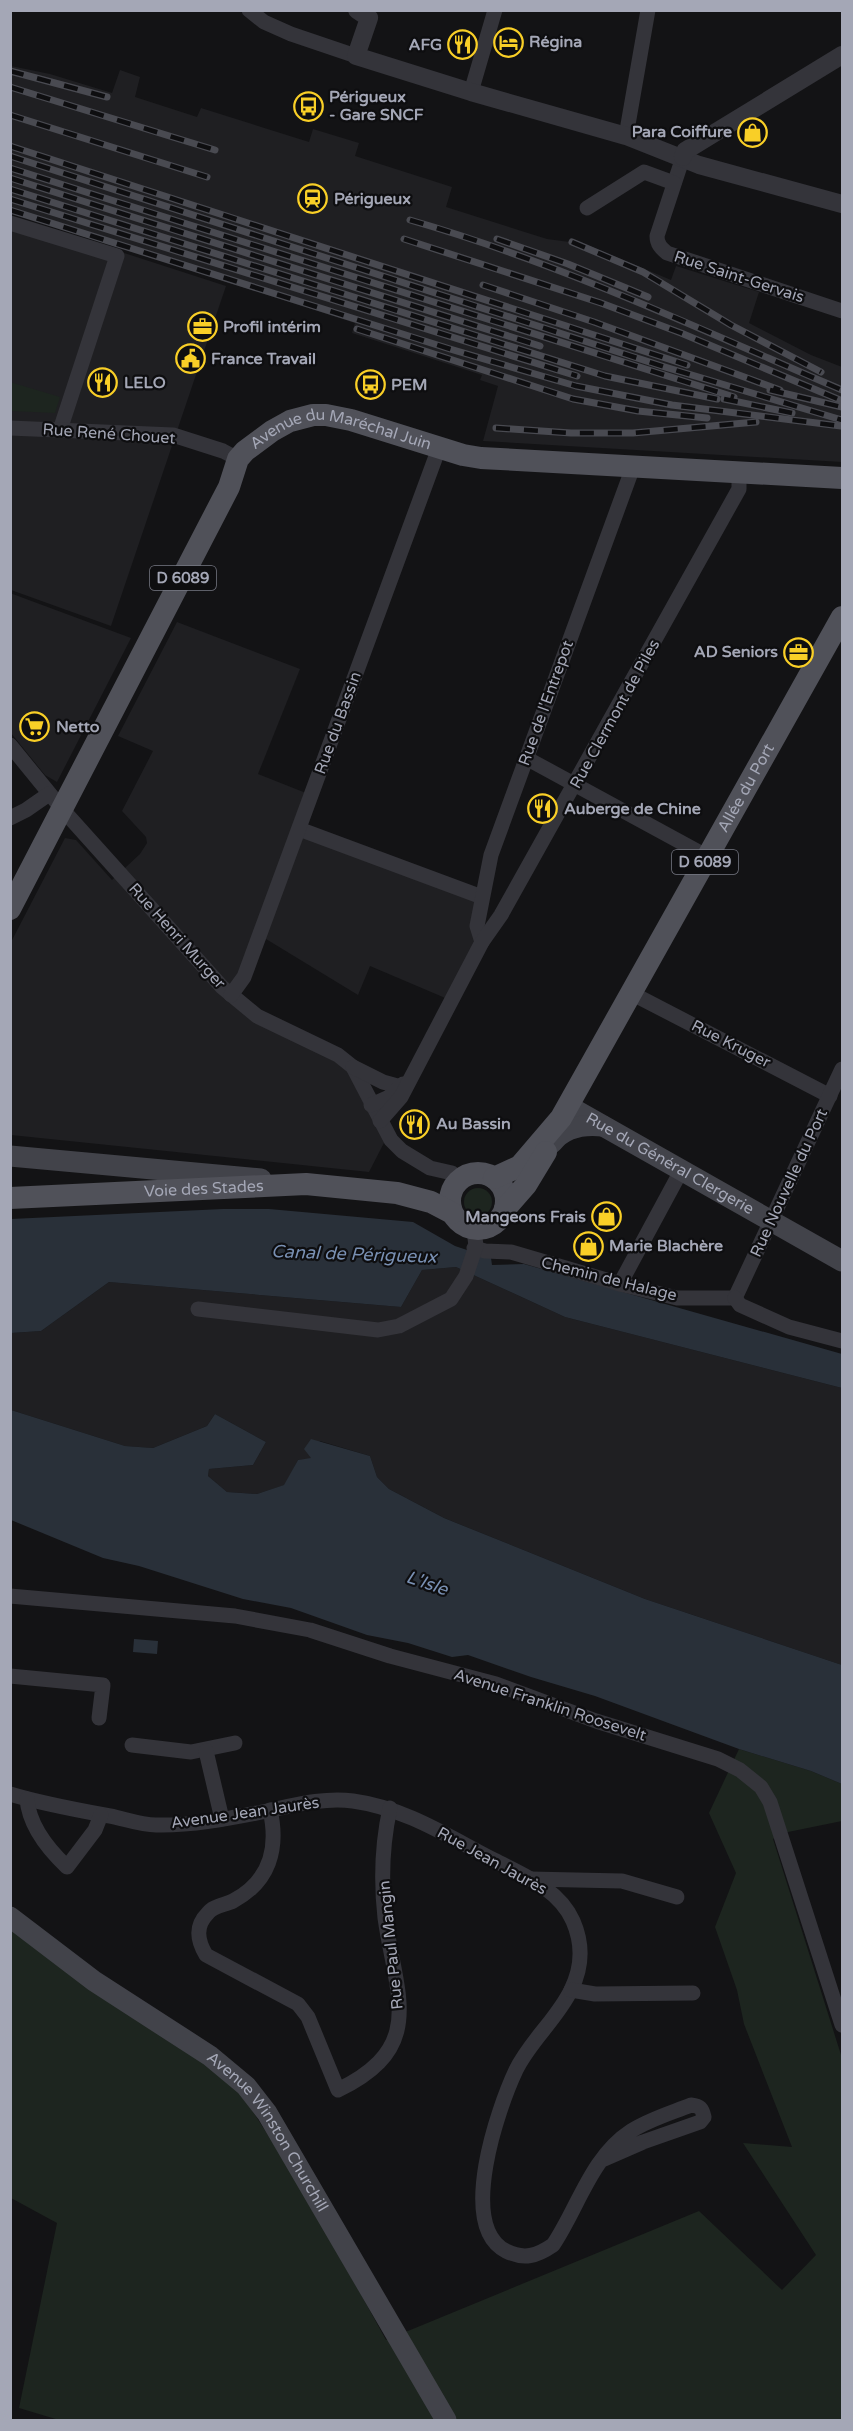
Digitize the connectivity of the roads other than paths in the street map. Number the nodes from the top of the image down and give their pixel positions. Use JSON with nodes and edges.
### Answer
{"nodes":[{"id":1,"x":249,"y":10,"type":"edge"},
{"id":2,"x":495,"y":10,"type":"edge"},
{"id":3,"x":648,"y":10,"type":"edge"},
{"id":4,"x":367,"y":13,"type":"edge"},
{"id":5,"x":843,"y":55,"type":"edge"},
{"id":6,"x":356,"y":56,"type":"junction"},
{"id":7,"x":471,"y":92,"type":"junction"},
{"id":8,"x":626,"y":136,"type":"junction"},
{"id":9,"x":683,"y":156,"type":"junction"},
{"id":10,"x":674,"y":183,"type":"junction"},
{"id":11,"x":843,"y":204,"type":"edge"},
{"id":12,"x":587,"y":208,"type":"dead end"},
{"id":13,"x":10,"y":223,"type":"edge"},
{"id":14,"x":843,"y":310,"type":"edge"},
{"id":15,"x":10,"y":428,"type":"edge"},
{"id":16,"x":60,"y":430,"type":"junction"},
{"id":17,"x":439,"y":448,"type":"junction"},
{"id":18,"x":238,"y":459,"type":"junction"},
{"id":19,"x":633,"y":467,"type":"junction"},
{"id":20,"x":740,"y":472,"type":"junction"},
{"id":21,"x":843,"y":478,"type":"edge"},
{"id":22,"x":843,"y":617,"type":"edge"},
{"id":23,"x":10,"y":745,"type":"edge"},
{"id":24,"x":526,"y":758,"type":"junction"},
{"id":25,"x":575,"y":785,"type":"junction"},
{"id":26,"x":56,"y":802,"type":"junction"},
{"id":27,"x":10,"y":818,"type":"edge"},
{"id":28,"x":299,"y":829,"type":"junction"},
{"id":29,"x":708,"y":857,"type":"junction"},
{"id":30,"x":482,"y":897,"type":"junction"},
{"id":31,"x":10,"y":909,"type":"edge"},
{"id":32,"x":482,"y":942,"type":"junction"},
{"id":33,"x":631,"y":993,"type":"junction"},
{"id":34,"x":231,"y":995,"type":"junction"},
{"id":35,"x":353,"y":1067,"type":"junction"},
{"id":36,"x":843,"y":1069,"type":"edge"},
{"id":37,"x":406,"y":1082,"type":"junction"},
{"id":38,"x":830,"y":1096,"type":"junction"},
{"id":39,"x":371,"y":1105,"type":"junction"},
{"id":40,"x":564,"y":1112,"type":"junction"},
{"id":41,"x":380,"y":1121,"type":"junction"},
{"id":42,"x":603,"y":1126,"type":"junction"},
{"id":43,"x":552,"y":1143,"type":"junction"},
{"id":44,"x":10,"y":1156,"type":"edge"},
{"id":45,"x":681,"y":1171,"type":"junction"},
{"id":46,"x":494,"y":1178,"type":"junction"},
{"id":47,"x":456,"y":1183,"type":"junction"},
{"id":48,"x":306,"y":1184,"type":"junction"},
{"id":49,"x":397,"y":1192,"type":"junction"},
{"id":50,"x":10,"y":1198,"type":"edge"},
{"id":51,"x":505,"y":1209,"type":"junction"},
{"id":52,"x":452,"y":1213,"type":"junction"},
{"id":53,"x":772,"y":1222,"type":"junction"},
{"id":54,"x":474,"y":1243,"type":"junction"},
{"id":55,"x":843,"y":1261,"type":"edge"},
{"id":56,"x":620,"y":1284,"type":"junction"},
{"id":57,"x":735,"y":1298,"type":"junction"},
{"id":58,"x":198,"y":1309,"type":"dead end"},
{"id":59,"x":843,"y":1341,"type":"edge"},
{"id":60,"x":10,"y":1596,"type":"edge"},
{"id":61,"x":10,"y":1676,"type":"edge"},
{"id":62,"x":99,"y":1718,"type":"dead end"},
{"id":63,"x":235,"y":1743,"type":"dead end"},
{"id":64,"x":132,"y":1745,"type":"dead end"},
{"id":65,"x":206,"y":1751,"type":"junction"},
{"id":66,"x":10,"y":1794,"type":"edge"},
{"id":67,"x":27,"y":1799,"type":"junction"},
{"id":68,"x":390,"y":1809,"type":"junction"},
{"id":69,"x":270,"y":1810,"type":"junction"},
{"id":70,"x":101,"y":1815,"type":"junction"},
{"id":71,"x":222,"y":1819,"type":"junction"},
{"id":72,"x":530,"y":1879,"type":"junction"},
{"id":73,"x":677,"y":1897,"type":"dead end"},
{"id":74,"x":10,"y":1917,"type":"edge"},
{"id":75,"x":571,"y":1990,"type":"junction"},
{"id":76,"x":693,"y":1993,"type":"dead end"},
{"id":77,"x":843,"y":2025,"type":"edge"},
{"id":78,"x":604,"y":2159,"type":"junction"},
{"id":79,"x":446,"y":2421,"type":"edge"}],
"edges":[{"from":1,"to":6,"type":"street"},
{"from":2,"to":7,"type":"street"},
{"from":3,"to":8,"type":"street"},
{"from":4,"to":6,"type":"street"},
{"from":5,"to":9,"type":"street"},
{"from":6,"to":7,"type":"street"},
{"from":7,"to":8,"type":"street"},
{"from":8,"to":9,"type":"street"},
{"from":9,"to":10,"type":"street","name":"Rue Saint-Gervais"},
{"from":9,"to":11,"type":"street"},
{"from":10,"to":12,"type":"street"},
{"from":10,"to":14,"type":"street","name":"Rue Saint-Gervais"},
{"from":13,"to":16,"type":"street"},
{"from":15,"to":16,"type":"street","name":"Rue René Chouet"},
{"from":16,"to":18,"type":"street","name":"Rue René Chouet"},
{"from":17,"to":18,"type":"main road","name":"Avenue du Maréchal Juin"},
{"from":17,"to":19,"type":"main road","name":"Avenue du Maréchal Juin"},
{"from":17,"to":28,"type":"street","name":"Rue du Bassin"},
{"from":18,"to":26,"type":"main road","name":"Avenue du Maréchal Juin","number":"D 6089"},
{"from":19,"to":20,"type":"main road","name":"Avenue du Maréchal Juin"},
{"from":19,"to":24,"type":"street","name":"Rue de l'Entrepot"},
{"from":20,"to":21,"type":"main road","name":"Avenue du Maréchal Juin"},
{"from":20,"to":25,"type":"street","name":"Rue Clermont de Piles"},
{"from":22,"to":29,"type":"main road","name":"Allée du Port","number":"D 6089"},
{"from":23,"to":26,"type":"street","name":"Rue Henri Murger"},
{"from":24,"to":25,"type":"street"},
{"from":24,"to":30,"type":"street","name":"Rue de l'Entrepot"},
{"from":25,"to":29,"type":"street"},
{"from":25,"to":32,"type":"street","name":"Rue Clermont de Piles"},
{"from":26,"to":27,"type":"street"},
{"from":26,"to":31,"type":"main road","name":"Avenue du Maréchal Juin","number":"D 6089"},
{"from":26,"to":34,"type":"street","name":"Rue Henri Murger"},
{"from":28,"to":30,"type":"street"},
{"from":28,"to":34,"type":"street","name":"Rue du Bassin"},
{"from":29,"to":33,"type":"main road","name":"Allée du Port","number":"D 6089"},
{"from":30,"to":32,"type":"street","name":"Rue de l'Entrepot"},
{"from":32,"to":37,"type":"street","name":"Rue Clermont de Piles"},
{"from":33,"to":38,"type":"street","name":"Rue Kruger"},
{"from":33,"to":40,"type":"main road","name":"Allée du Port","number":"D 6089"},
{"from":34,"to":35,"type":"street","name":"Rue Henri Murger"},
{"from":35,"to":37,"type":"street"},
{"from":35,"to":39,"type":"street","name":"Rue Henri Murger"},
{"from":36,"to":38,"type":"street","name":"Rue Nouvelle du Port"},
{"from":37,"to":39,"type":"street","name":"Rue Clermont de Piles"},
{"from":37,"to":41,"type":"street","name":"Rue Clermont de Piles"},
{"from":38,"to":53,"type":"street","name":"Rue Nouvelle du Port"},
{"from":39,"to":41,"type":"street","name":"Rue Henri Murger"},
{"from":40,"to":42,"type":"main road","name":"Rue du Général Clergerie"},
{"from":40,"to":43,"type":"main road","name":"Allée du Port","number":"D 6089"},
{"from":40,"to":46,"type":"main road","name":"Allée du Port","number":"D 6089"},
{"from":41,"to":47,"type":"street","name":"Rue Henri Murger"},
{"from":42,"to":43,"type":"main road"},
{"from":42,"to":45,"type":"main road","name":"Rue du Général Clergerie"},
{"from":43,"to":51,"type":"main road","name":"Allée du Port","number":"D 6089"},
{"from":44,"to":48,"type":"main road"},
{"from":45,"to":53,"type":"main road","name":"Rue du Général Clergerie"},
{"from":45,"to":56,"type":"street"},
{"from":46,"to":47,"type":"main road"},
{"from":46,"to":51,"type":"main road"},
{"from":47,"to":49,"type":"main road","name":"Voie des Stades"},
{"from":47,"to":52,"type":"main road"},
{"from":48,"to":49,"type":"main road","name":"Voie des Stades"},
{"from":48,"to":50,"type":"main road","name":"Voie des Stades"},
{"from":49,"to":52,"type":"main road","name":"Voie des Stades"},
{"from":51,"to":54,"type":"main road"},
{"from":52,"to":54,"type":"main road"},
{"from":53,"to":55,"type":"main road","name":"Rue du Général Clergerie"},
{"from":53,"to":57,"type":"street","name":"Rue Nouvelle du Port"},
{"from":54,"to":56,"type":"street","name":"Chemin de Halage"},
{"from":54,"to":58,"type":"street"},
{"from":56,"to":57,"type":"street","name":"Chemin de Halage"},
{"from":57,"to":59,"type":"street"},
{"from":60,"to":77,"type":"street","name":"Avenue Franklin Roosevelt"},
{"from":61,"to":62,"type":"street"},
{"from":63,"to":65,"type":"street"},
{"from":64,"to":65,"type":"street"},
{"from":65,"to":71,"type":"street"},
{"from":66,"to":67,"type":"street","name":"Avenue Jean Jaurès"},
{"from":67,"to":70,"type":"street","name":"Avenue Jean Jaurès"},
{"from":67,"to":70,"type":"street"},
{"from":68,"to":69,"type":"street","name":"Avenue Jean Jaurès"},
{"from":68,"to":69,"type":"street","name":"Rue Paul Mangin"},
{"from":68,"to":72,"type":"street","name":"Rue Jean Jaurès"},
{"from":69,"to":71,"type":"street","name":"Avenue Jean Jaurès"},
{"from":70,"to":71,"type":"street","name":"Avenue Jean Jaurès"},
{"from":72,"to":73,"type":"street"},
{"from":72,"to":75,"type":"street","name":"Rue Jean Jaurès"},
{"from":74,"to":79,"type":"main road","name":"Avenue Winston Churchill"},
{"from":75,"to":76,"type":"street"},
{"from":75,"to":78,"type":"street","name":"Rue Jean Jaurès"},
{"from":78,"to":78,"type":"street","name":"Rue Jean Jaurès"}]}
